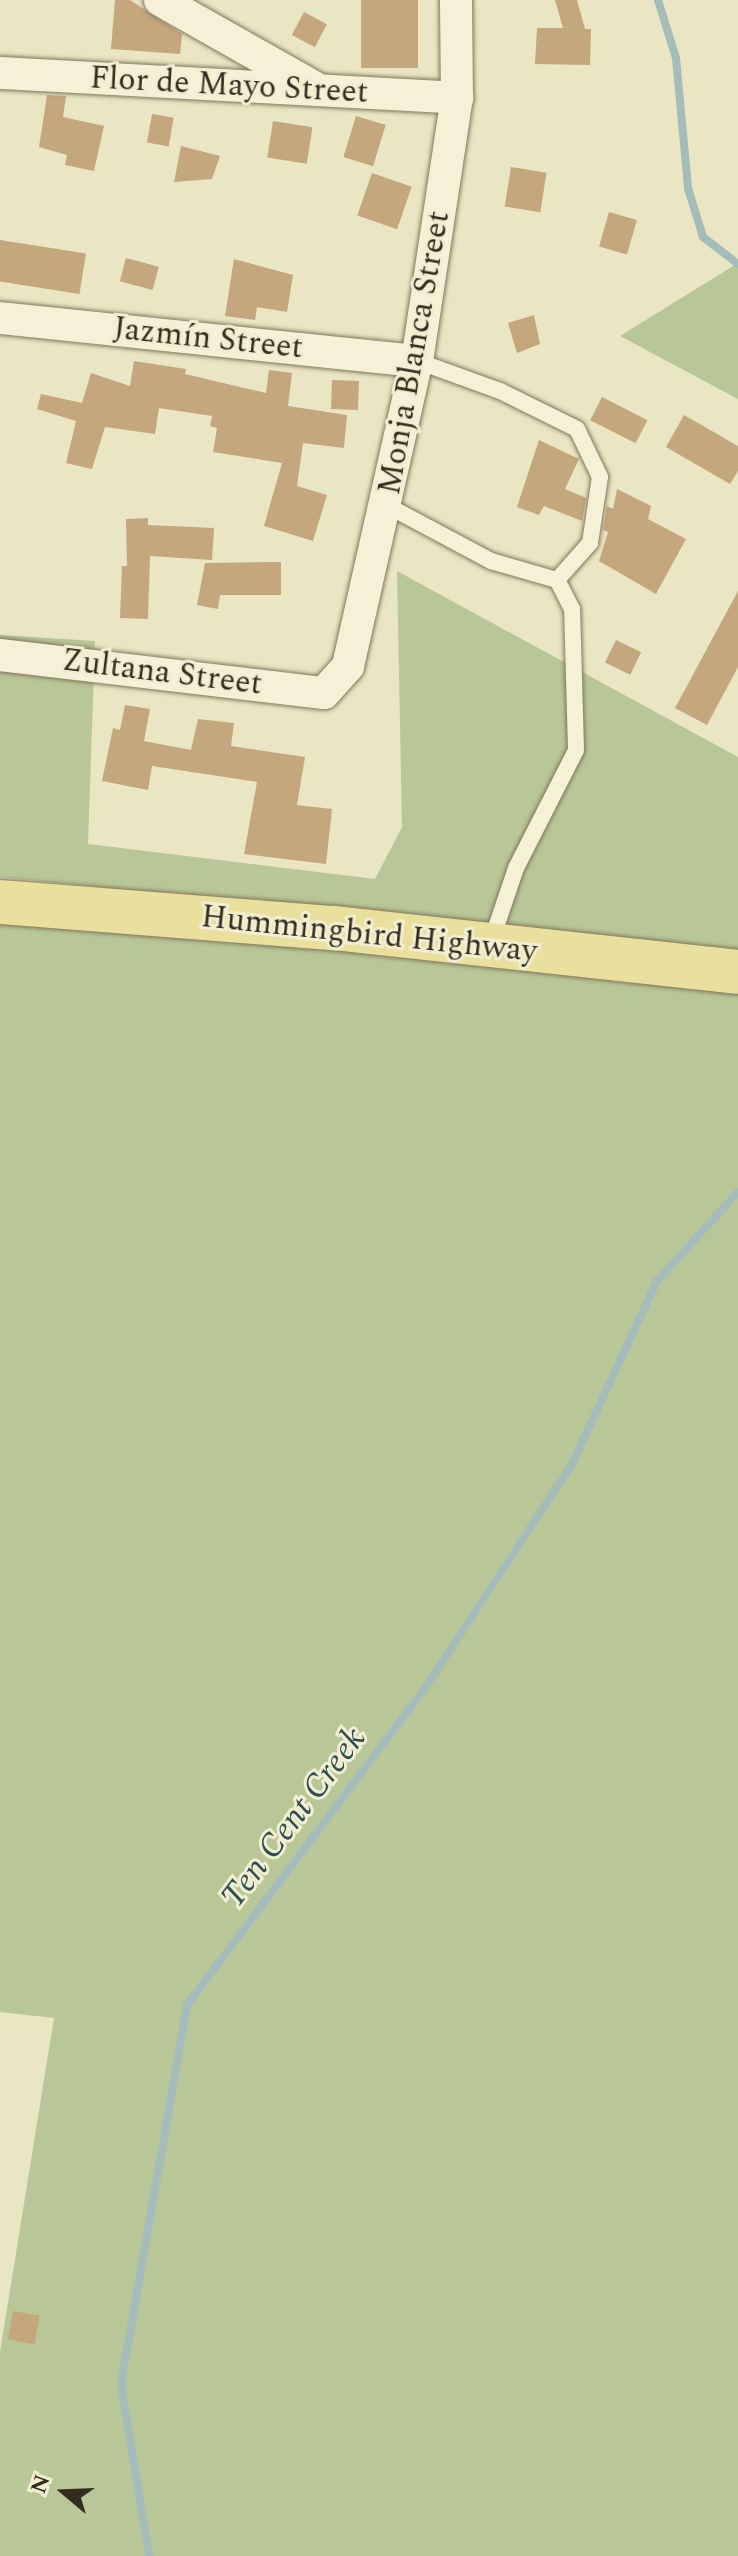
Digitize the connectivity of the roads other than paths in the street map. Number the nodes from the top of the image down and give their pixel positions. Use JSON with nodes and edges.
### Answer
{"nodes":[{"id":1,"x":160,"y":0,"type":"edge"},
{"id":2,"x":456,"y":0,"type":"edge"},
{"id":3,"x":0,"y":73,"type":"edge"},
{"id":4,"x":321,"y":91,"type":"junction"},
{"id":5,"x":457,"y":98,"type":"junction"},
{"id":6,"x":0,"y":318,"type":"edge"},
{"id":7,"x":417,"y":361,"type":"junction"},
{"id":8,"x":388,"y":506,"type":"junction"},
{"id":9,"x":557,"y":580,"type":"junction"},
{"id":10,"x":0,"y":655,"type":"edge"},
{"id":11,"x":324,"y":693,"type":"joint"},
{"id":12,"x":0,"y":902,"type":"edge"},
{"id":13,"x":489,"y":947,"type":"junction"},
{"id":14,"x":738,"y":972,"type":"edge"}],
"edges":[{"from":1,"to":4,"type":"street"},
{"from":2,"to":5,"type":"street","name":"Monja Blanca Street"},
{"from":3,"to":4,"type":"street","name":"Flor de Mayo Street"},
{"from":4,"to":5,"type":"street","name":"Flor de Mayo Street"},
{"from":5,"to":7,"type":"street","name":"Monja Blanca Street"},
{"from":6,"to":7,"type":"street","name":"Jazmín Street"},
{"from":7,"to":8,"type":"street","name":"Monja Blanca Street"},
{"from":7,"to":9,"type":"lane"},
{"from":8,"to":9,"type":"lane"},
{"from":8,"to":11,"type":"street","name":"Monja Blanca Street"},
{"from":9,"to":13,"type":"lane"},
{"from":10,"to":11,"type":"street","name":"Zultana Street"},
{"from":12,"to":13,"type":"main road","name":"Hummingbird Highway"},
{"from":13,"to":14,"type":"main road","name":"Hummingbird Highway"}]}
